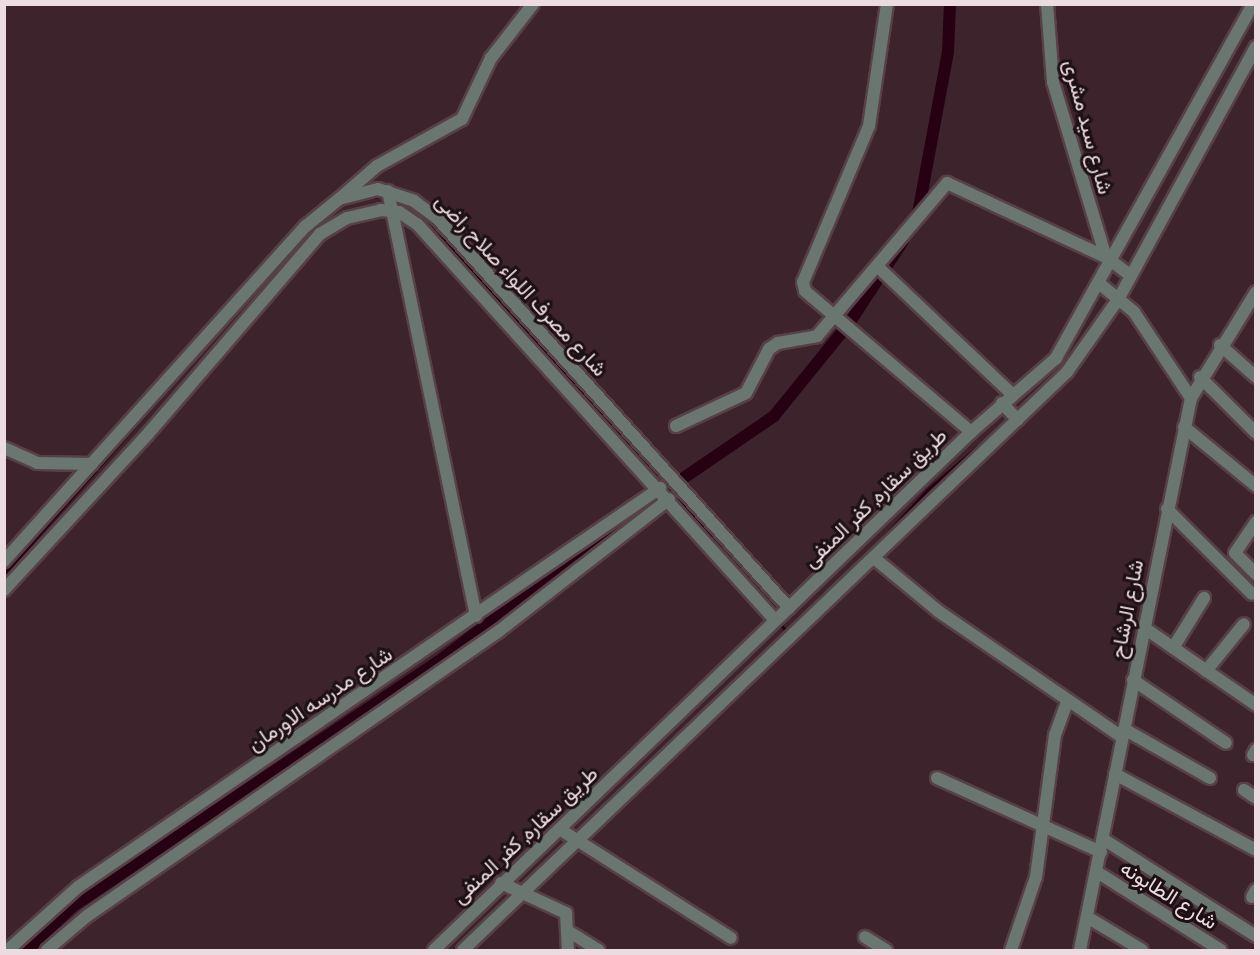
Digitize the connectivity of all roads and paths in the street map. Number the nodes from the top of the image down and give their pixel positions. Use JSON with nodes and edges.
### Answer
{"nodes":[{"id":1,"x":533,"y":4,"type":"edge"},
{"id":2,"x":887,"y":4,"type":"edge"},
{"id":3,"x":1047,"y":4,"type":"edge"},
{"id":4,"x":1253,"y":4,"type":"edge"},
{"id":5,"x":1256,"y":47,"type":"edge"},
{"id":6,"x":388,"y":191,"type":"junction"},
{"id":7,"x":339,"y":200,"type":"junction"},
{"id":8,"x":391,"y":211,"type":"junction"},
{"id":9,"x":1108,"y":259,"type":"junction"},
{"id":10,"x":878,"y":267,"type":"junction"},
{"id":11,"x":1131,"y":276,"type":"junction"},
{"id":12,"x":1100,"y":284,"type":"junction"},
{"id":13,"x":1255,"y":295,"type":"edge"},
{"id":14,"x":1119,"y":298,"type":"junction"},
{"id":15,"x":834,"y":317,"type":"junction"},
{"id":16,"x":1220,"y":345,"type":"junction"},
{"id":17,"x":1200,"y":377,"type":"junction"},
{"id":18,"x":1256,"y":377,"type":"edge"},
{"id":19,"x":590,"y":386,"type":"junction"},
{"id":20,"x":1012,"y":394,"type":"junction"},
{"id":21,"x":1191,"y":398,"type":"junction"},
{"id":22,"x":577,"y":400,"type":"junction"},
{"id":23,"x":1003,"y":405,"type":"junction"},
{"id":24,"x":1017,"y":418,"type":"junction"},
{"id":25,"x":676,"y":426,"type":"dead end"},
{"id":26,"x":1184,"y":427,"type":"junction"},
{"id":27,"x":971,"y":432,"type":"junction"},
{"id":28,"x":1256,"y":433,"type":"edge"},
{"id":29,"x":647,"y":447,"type":"junction"},
{"id":30,"x":4,"y":448,"type":"edge"},
{"id":31,"x":634,"y":459,"type":"junction"},
{"id":32,"x":92,"y":464,"type":"junction"},
{"id":33,"x":1256,"y":486,"type":"edge"},
{"id":34,"x":660,"y":488,"type":"junction"},
{"id":35,"x":684,"y":488,"type":"junction"},
{"id":36,"x":669,"y":499,"type":"junction"},
{"id":37,"x":1167,"y":509,"type":"junction"},
{"id":38,"x":1254,"y":528,"type":"edge"},
{"id":39,"x":882,"y":534,"type":"junction"},
{"id":40,"x":874,"y":558,"type":"junction"},
{"id":41,"x":4,"y":561,"type":"edge"},
{"id":42,"x":1256,"y":574,"type":"edge"},
{"id":43,"x":4,"y":590,"type":"edge"},
{"id":44,"x":1252,"y":594,"type":"dead end"},
{"id":45,"x":1204,"y":598,"type":"dead end"},
{"id":46,"x":789,"y":608,"type":"junction"},
{"id":47,"x":476,"y":616,"type":"junction"},
{"id":48,"x":775,"y":620,"type":"junction"},
{"id":49,"x":1245,"y":624,"type":"dead end"},
{"id":50,"x":1143,"y":627,"type":"junction"},
{"id":51,"x":1173,"y":648,"type":"junction"},
{"id":52,"x":1206,"y":671,"type":"junction"},
{"id":53,"x":1133,"y":680,"type":"junction"},
{"id":54,"x":1067,"y":702,"type":"junction"},
{"id":55,"x":1256,"y":705,"type":"edge"},
{"id":56,"x":1123,"y":733,"type":"junction"},
{"id":57,"x":1226,"y":743,"type":"dead end"},
{"id":58,"x":1115,"y":774,"type":"junction"},
{"id":59,"x":631,"y":777,"type":"junction"},
{"id":60,"x":938,"y":778,"type":"dead end"},
{"id":61,"x":1210,"y":778,"type":"dead end"},
{"id":62,"x":1244,"y":790,"type":"dead end"},
{"id":63,"x":1256,"y":798,"type":"edge"},
{"id":64,"x":1041,"y":828,"type":"junction"},
{"id":65,"x":561,"y":830,"type":"junction"},
{"id":66,"x":1103,"y":839,"type":"junction"},
{"id":67,"x":578,"y":840,"type":"junction"},
{"id":68,"x":1256,"y":850,"type":"edge"},
{"id":69,"x":1101,"y":852,"type":"junction"},
{"id":70,"x":1096,"y":872,"type":"junction"},
{"id":71,"x":511,"y":889,"type":"junction"},
{"id":72,"x":1087,"y":917,"type":"junction"},
{"id":73,"x":568,"y":931,"type":"junction"},
{"id":74,"x":1256,"y":936,"type":"edge"},
{"id":75,"x":865,"y":937,"type":"dead end"},
{"id":76,"x":731,"y":938,"type":"dead end"},
{"id":77,"x":8,"y":951,"type":"edge"},
{"id":78,"x":48,"y":951,"type":"edge"},
{"id":79,"x":434,"y":951,"type":"edge"},
{"id":80,"x":463,"y":951,"type":"edge"},
{"id":81,"x":568,"y":951,"type":"edge"},
{"id":82,"x":598,"y":951,"type":"edge"},
{"id":83,"x":886,"y":951,"type":"edge"},
{"id":84,"x":1011,"y":951,"type":"edge"},
{"id":85,"x":1080,"y":951,"type":"edge"},
{"id":86,"x":1142,"y":951,"type":"edge"},
{"id":87,"x":1221,"y":951,"type":"edge"}],
"edges":[{"from":1,"to":7,"type":"street"},
{"from":2,"to":15,"type":"street"},
{"from":3,"to":9,"type":"street","name":"شارع سيد مشرى"},
{"from":4,"to":9,"type":"street","name":"طريق سقاره, كفر المنفى"},
{"from":5,"to":11,"type":"street","name":"طريق سقاره, كفر المنفى"},
{"from":6,"to":7,"type":"street","name":"شارع مصرف اللواء صلاح راضى"},
{"from":6,"to":8,"type":"street"},
{"from":6,"to":19,"type":"street","name":"شارع مصرف اللواء صلاح راضى"},
{"from":7,"to":32,"type":"street","name":"شارع مصرف اللواء صلاح راضى"},
{"from":8,"to":22,"type":"street","name":"شارع مصرف اللواء صلاح راضى"},
{"from":8,"to":43,"type":"street"},
{"from":8,"to":47,"type":"street"},
{"from":9,"to":10,"type":"street"},
{"from":9,"to":11,"type":"street"},
{"from":9,"to":12,"type":"street","name":"طريق سقاره, كفر المنفى"},
{"from":10,"to":15,"type":"street"},
{"from":10,"to":20,"type":"street"},
{"from":11,"to":14,"type":"street","name":"طريق سقاره, كفر المنفى"},
{"from":12,"to":14,"type":"street"},
{"from":12,"to":20,"type":"street","name":"طريق سقاره, كفر المنفى"},
{"from":13,"to":16,"type":"street","name":"شارع الرشاح"},
{"from":14,"to":21,"type":"street"},
{"from":14,"to":24,"type":"street","name":"طريق سقاره, كفر المنفى"},
{"from":15,"to":25,"type":"street"},
{"from":15,"to":27,"type":"street"},
{"from":16,"to":17,"type":"street","name":"شارع الرشاح"},
{"from":16,"to":18,"type":"street"},
{"from":17,"to":21,"type":"street","name":"شارع الرشاح"},
{"from":17,"to":28,"type":"street"},
{"from":19,"to":22,"type":"street"},
{"from":19,"to":29,"type":"street","name":"شارع مصرف اللواء صلاح راضى"},
{"from":20,"to":23,"type":"street","name":"طريق سقاره, كفر المنفى"},
{"from":21,"to":26,"type":"street","name":"شارع الرشاح"},
{"from":22,"to":31,"type":"street","name":"شارع مصرف اللواء صلاح راضى"},
{"from":23,"to":24,"type":"street"},
{"from":23,"to":27,"type":"street","name":"طريق سقاره, كفر المنفى"},
{"from":24,"to":39,"type":"street","name":"طريق سقاره, كفر المنفى"},
{"from":26,"to":33,"type":"street"},
{"from":26,"to":37,"type":"street","name":"شارع الرشاح"},
{"from":27,"to":39,"type":"street","name":"طريق سقاره, كفر المنفى"},
{"from":29,"to":31,"type":"street"},
{"from":29,"to":35,"type":"street","name":"شارع مصرف اللواء صلاح راضى"},
{"from":30,"to":32,"type":"street"},
{"from":31,"to":34,"type":"street","name":"شارع مصرف اللواء صلاح راضى"},
{"from":32,"to":41,"type":"street","name":"شارع مصرف اللواء صلاح راضى"},
{"from":34,"to":36,"type":"street","name":"شارع مصرف اللواء صلاح راضى"},
{"from":34,"to":47,"type":"street","name":"شارع مدرسه الاورمان"},
{"from":35,"to":36,"type":"street"},
{"from":35,"to":46,"type":"street","name":"شارع مصرف اللواء صلاح راضى"},
{"from":36,"to":48,"type":"street","name":"شارع مصرف اللواء صلاح راضى"},
{"from":36,"to":78,"type":"street"},
{"from":37,"to":44,"type":"street"},
{"from":37,"to":50,"type":"street","name":"شارع الرشاح"},
{"from":38,"to":42,"type":"street"},
{"from":39,"to":40,"type":"street","name":"طريق سقاره, كفر المنفى"},
{"from":39,"to":46,"type":"street","name":"طريق سقاره, كفر المنفى"},
{"from":40,"to":54,"type":"street"},
{"from":40,"to":59,"type":"street","name":"طريق سقاره, كفر المنفى"},
{"from":45,"to":51,"type":"street"},
{"from":46,"to":48,"type":"street","name":"طريق سقاره, كفر المنفى"},
{"from":47,"to":77,"type":"street","name":"شارع مدرسه الاورمان"},
{"from":48,"to":59,"type":"street","name":"طريق سقاره, كفر المنفى"},
{"from":49,"to":52,"type":"street"},
{"from":50,"to":51,"type":"street"},
{"from":50,"to":53,"type":"street","name":"شارع الرشاح"},
{"from":51,"to":52,"type":"street"},
{"from":52,"to":55,"type":"street"},
{"from":53,"to":56,"type":"street","name":"شارع الرشاح"},
{"from":53,"to":57,"type":"street"},
{"from":54,"to":56,"type":"street"},
{"from":54,"to":64,"type":"street"},
{"from":56,"to":58,"type":"street","name":"شارع الرشاح"},
{"from":56,"to":61,"type":"street"},
{"from":58,"to":66,"type":"street","name":"شارع الرشاح"},
{"from":58,"to":68,"type":"street"},
{"from":59,"to":65,"type":"street","name":"طريق سقاره, كفر المنفى"},
{"from":59,"to":67,"type":"street","name":"طريق سقاره, كفر المنفى"},
{"from":60,"to":64,"type":"street"},
{"from":62,"to":63,"type":"street"},
{"from":64,"to":69,"type":"street"},
{"from":64,"to":84,"type":"street"},
{"from":65,"to":67,"type":"street"},
{"from":65,"to":71,"type":"street","name":"طريق سقاره, كفر المنفى"},
{"from":66,"to":69,"type":"street","name":"شارع الرشاح"},
{"from":66,"to":74,"type":"street"},
{"from":67,"to":71,"type":"street","name":"طريق سقاره, كفر المنفى"},
{"from":67,"to":76,"type":"street"},
{"from":69,"to":70,"type":"street","name":"شارع الرشاح"},
{"from":70,"to":72,"type":"street","name":"شارع الرشاح"},
{"from":70,"to":87,"type":"street","name":"شارع الطابونه"},
{"from":71,"to":73,"type":"street"},
{"from":71,"to":79,"type":"street","name":"طريق سقاره, كفر المنفى"},
{"from":71,"to":80,"type":"street","name":"طريق سقاره, كفر المنفى"},
{"from":72,"to":85,"type":"street","name":"شارع الرشاح"},
{"from":72,"to":86,"type":"street"},
{"from":73,"to":81,"type":"street"},
{"from":73,"to":82,"type":"street"},
{"from":75,"to":83,"type":"street"}]}
